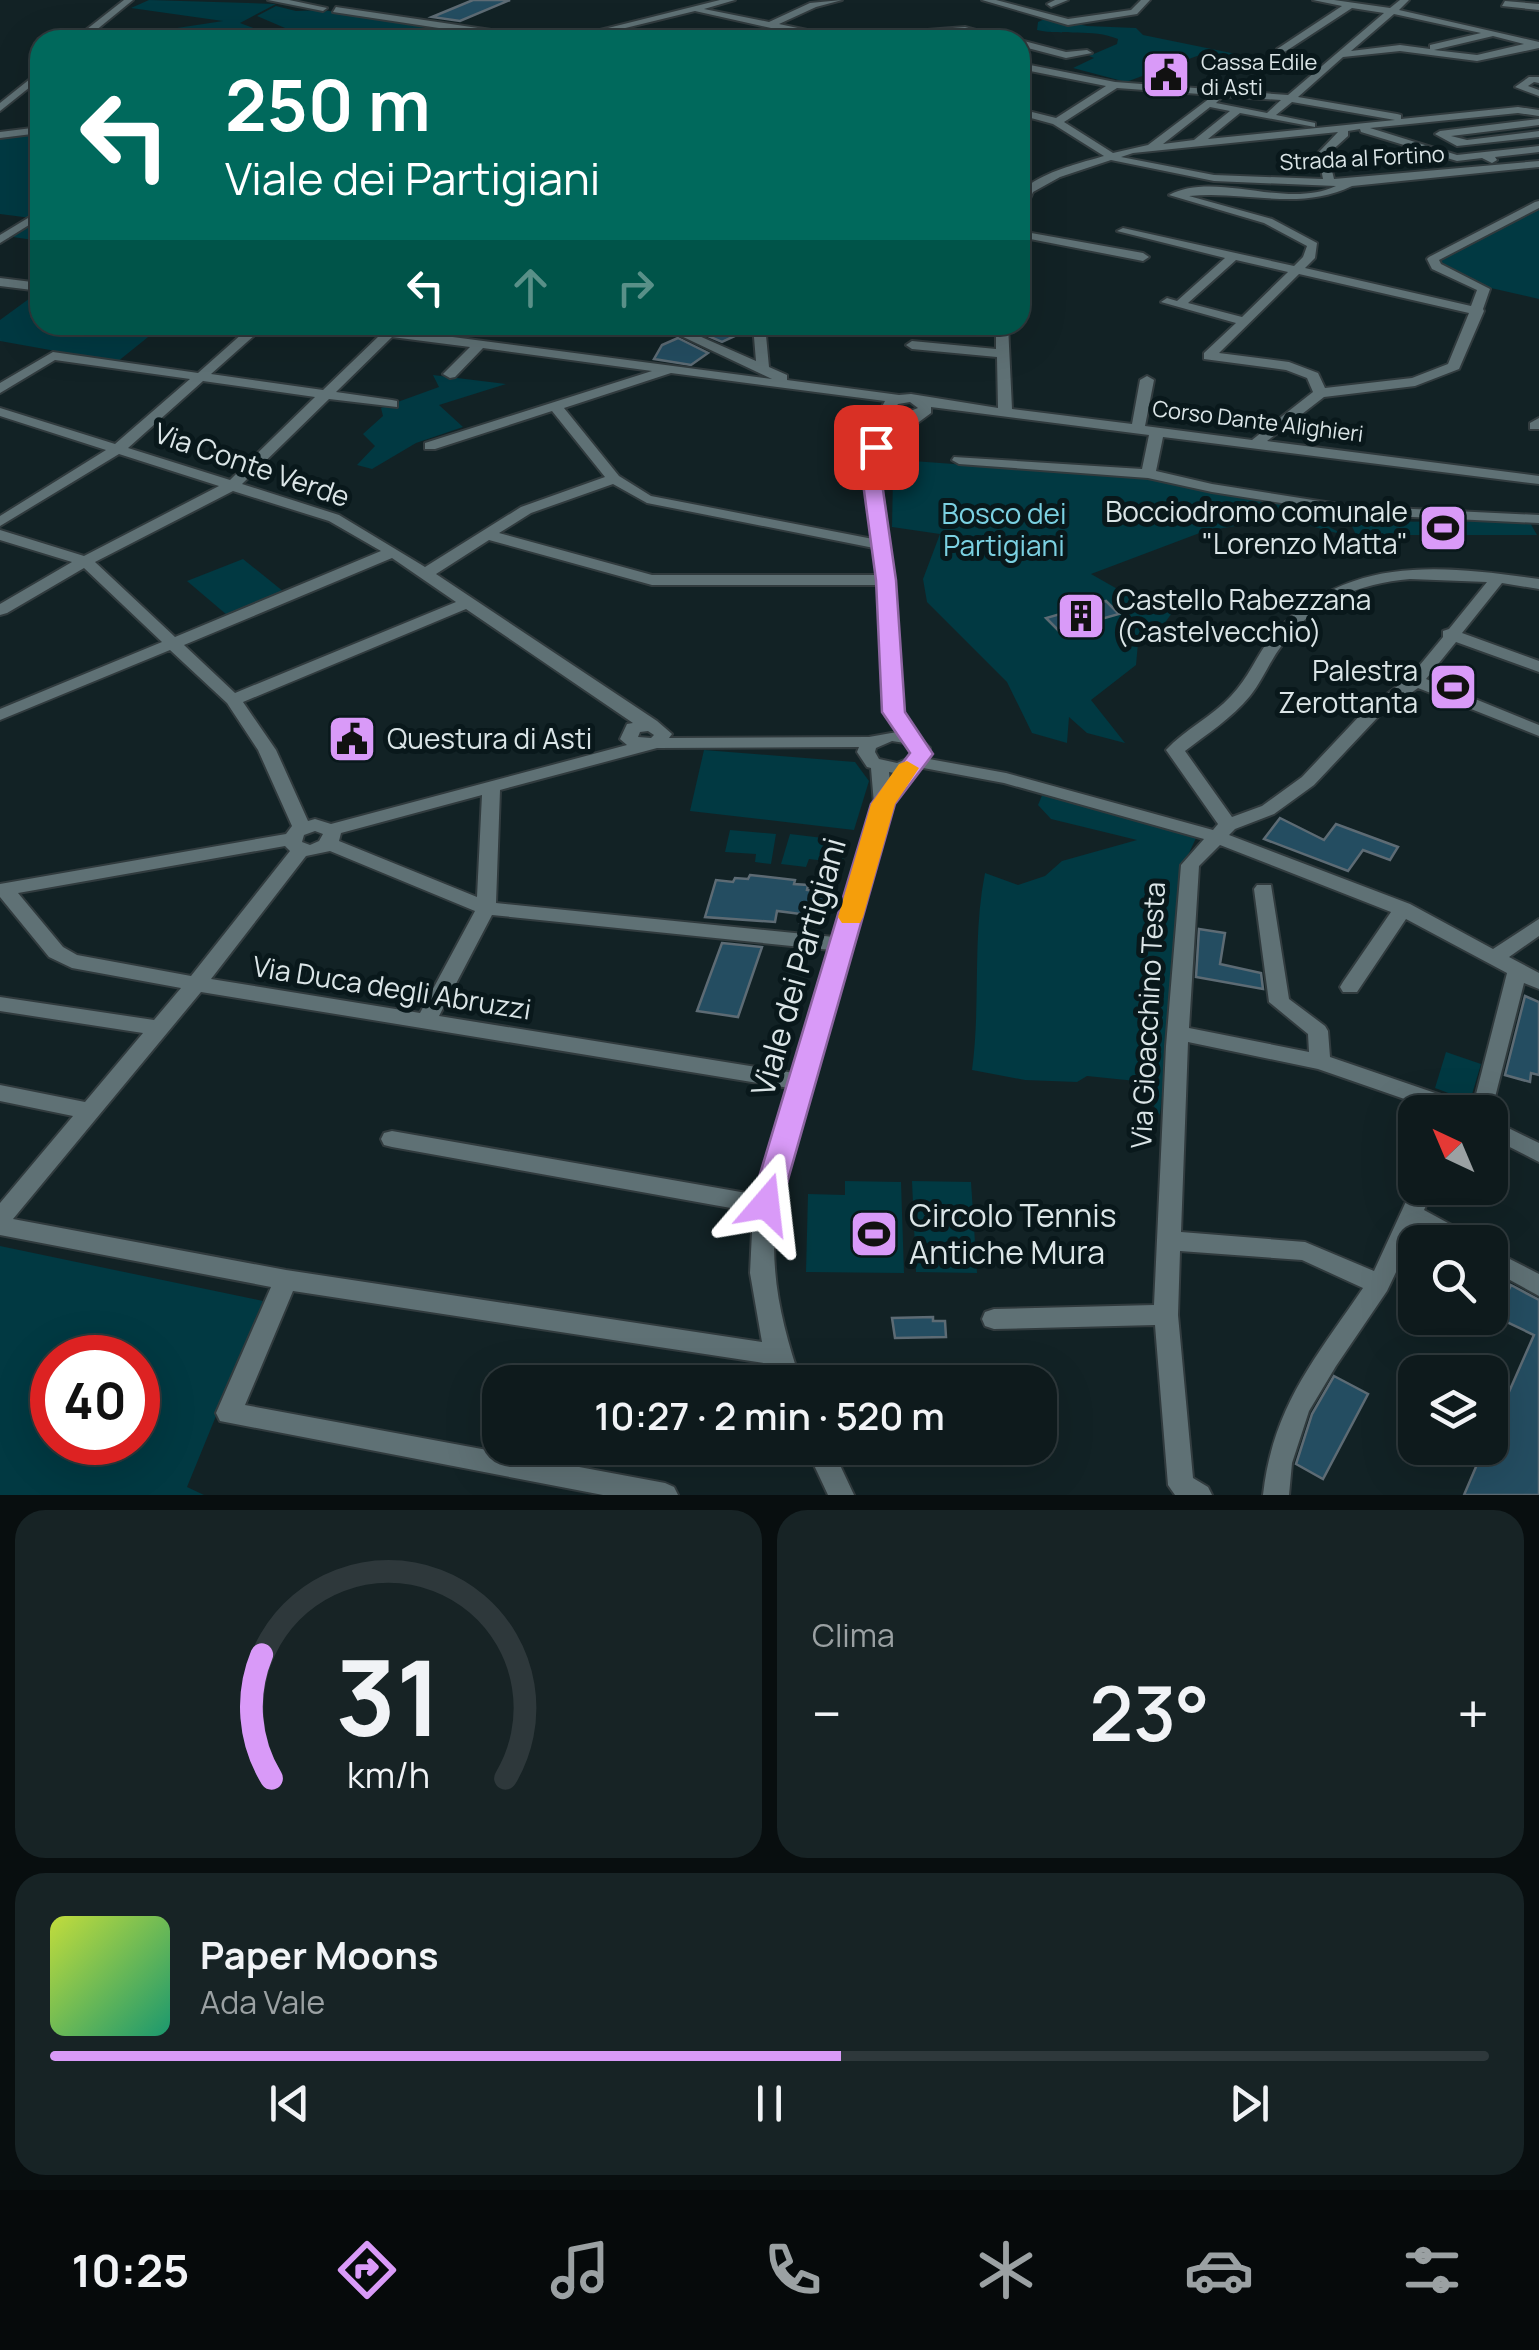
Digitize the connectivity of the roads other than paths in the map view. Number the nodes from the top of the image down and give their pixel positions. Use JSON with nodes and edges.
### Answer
{"nodes":[{"id":1,"x":130,"y":0,"type":"edge"},
{"id":2,"x":272,"y":0,"type":"edge"},
{"id":3,"x":731,"y":0,"type":"edge"},
{"id":4,"x":838,"y":0,"type":"edge"},
{"id":5,"x":986,"y":0,"type":"edge"},
{"id":6,"x":1064,"y":0,"type":"edge"},
{"id":7,"x":1118,"y":0,"type":"edge"},
{"id":8,"x":1317,"y":0,"type":"edge"},
{"id":9,"x":1405,"y":0,"type":"edge"},
{"id":10,"x":1142,"y":3,"type":"edge"},
{"id":11,"x":1051,"y":4,"type":"dead end"},
{"id":12,"x":1505,"y":4,"type":"dead end"},
{"id":13,"x":1350,"y":5,"type":"junction"},
{"id":14,"x":1539,"y":7,"type":"edge"},
{"id":15,"x":688,"y":9,"type":"junction"},
{"id":16,"x":1391,"y":12,"type":"junction"},
{"id":17,"x":771,"y":25,"type":"junction"},
{"id":18,"x":91,"y":30,"type":"edge"},
{"id":19,"x":469,"y":30,"type":"edge"},
{"id":20,"x":605,"y":30,"type":"edge"},
{"id":21,"x":794,"y":30,"type":"edge"},
{"id":22,"x":1496,"y":33,"type":"junction"},
{"id":23,"x":1538,"y":44,"type":"edge"},
{"id":24,"x":1030,"y":46,"type":"edge"},
{"id":25,"x":1418,"y":50,"type":"junction"},
{"id":26,"x":1280,"y":51,"type":"dead end"},
{"id":27,"x":1087,"y":53,"type":"dead end"},
{"id":28,"x":1340,"y":56,"type":"junction"},
{"id":29,"x":1030,"y":68,"type":"edge"},
{"id":30,"x":1539,"y":80,"type":"edge"},
{"id":31,"x":30,"y":82,"type":"edge"},
{"id":32,"x":1115,"y":85,"type":"junction"},
{"id":33,"x":1224,"y":92,"type":"junction"},
{"id":34,"x":1539,"y":94,"type":"edge"},
{"id":35,"x":1288,"y":98,"type":"junction"},
{"id":36,"x":1208,"y":104,"type":"junction"},
{"id":37,"x":0,"y":108,"type":"edge"},
{"id":38,"x":1238,"y":110,"type":"junction"},
{"id":39,"x":1539,"y":113,"type":"edge"},
{"id":40,"x":1030,"y":115,"type":"edge"},
{"id":41,"x":1269,"y":116,"type":"junction"},
{"id":42,"x":1412,"y":121,"type":"junction"},
{"id":43,"x":1057,"y":122,"type":"junction"},
{"id":44,"x":1539,"y":122,"type":"edge"},
{"id":45,"x":1355,"y":127,"type":"junction"},
{"id":46,"x":1336,"y":129,"type":"junction"},
{"id":47,"x":30,"y":130,"type":"edge"},
{"id":48,"x":0,"y":133,"type":"edge"},
{"id":49,"x":1539,"y":134,"type":"edge"},
{"id":50,"x":1198,"y":142,"type":"junction"},
{"id":51,"x":1153,"y":147,"type":"junction"},
{"id":52,"x":1539,"y":149,"type":"edge"},
{"id":53,"x":1484,"y":155,"type":"junction"},
{"id":54,"x":1108,"y":156,"type":"junction"},
{"id":55,"x":1539,"y":164,"type":"edge"},
{"id":56,"x":1504,"y":168,"type":"junction"},
{"id":57,"x":1350,"y":183,"type":"junction"},
{"id":58,"x":1329,"y":184,"type":"junction"},
{"id":59,"x":1030,"y":190,"type":"edge"},
{"id":60,"x":1539,"y":204,"type":"edge"},
{"id":61,"x":30,"y":220,"type":"edge"},
{"id":62,"x":1123,"y":231,"type":"dead end"},
{"id":63,"x":1030,"y":233,"type":"edge"},
{"id":64,"x":0,"y":240,"type":"edge"},
{"id":65,"x":1144,"y":257,"type":"dead end"},
{"id":66,"x":1233,"y":257,"type":"junction"},
{"id":67,"x":1296,"y":271,"type":"junction"},
{"id":68,"x":0,"y":282,"type":"edge"},
{"id":69,"x":30,"y":286,"type":"edge"},
{"id":70,"x":1478,"y":311,"type":"junction"},
{"id":71,"x":1244,"y":322,"type":"junction"},
{"id":72,"x":233,"y":335,"type":"edge"},
{"id":73,"x":246,"y":335,"type":"edge"},
{"id":74,"x":387,"y":335,"type":"edge"},
{"id":75,"x":428,"y":335,"type":"edge"},
{"id":76,"x":686,"y":335,"type":"edge"},
{"id":77,"x":760,"y":335,"type":"edge"},
{"id":78,"x":1002,"y":335,"type":"edge"},
{"id":79,"x":480,"y":344,"type":"junction"},
{"id":80,"x":912,"y":346,"type":"dead end"},
{"id":81,"x":1003,"y":354,"type":"junction"},
{"id":82,"x":672,"y":369,"type":"junction"},
{"id":83,"x":763,"y":369,"type":"junction"},
{"id":84,"x":450,"y":374,"type":"dead end"},
{"id":85,"x":190,"y":376,"type":"junction"},
{"id":86,"x":1147,"y":380,"type":"dead end"},
{"id":87,"x":796,"y":385,"type":"junction"},
{"id":88,"x":0,"y":389,"type":"edge"},
{"id":89,"x":1320,"y":393,"type":"junction"},
{"id":90,"x":326,"y":395,"type":"junction"},
{"id":91,"x":392,"y":404,"type":"dead end"},
{"id":92,"x":891,"y":404,"type":"junction"},
{"id":93,"x":556,"y":407,"type":"junction"},
{"id":94,"x":923,"y":409,"type":"junction"},
{"id":95,"x":1005,"y":411,"type":"junction"},
{"id":96,"x":0,"y":412,"type":"edge"},
{"id":97,"x":1138,"y":428,"type":"junction"},
{"id":98,"x":1157,"y":431,"type":"junction"},
{"id":99,"x":1254,"y":444,"type":"junction"},
{"id":100,"x":430,"y":446,"type":"dead end"},
{"id":101,"x":111,"y":447,"type":"junction"},
{"id":102,"x":876,"y":447,"type":"junction"},
{"id":103,"x":959,"y":460,"type":"dead end"},
{"id":104,"x":1148,"y":474,"type":"junction"},
{"id":105,"x":614,"y":479,"type":"junction"},
{"id":106,"x":1539,"y":480,"type":"edge"},
{"id":107,"x":234,"y":484,"type":"junction"},
{"id":108,"x":1539,"y":519,"type":"edge"},
{"id":109,"x":0,"y":522,"type":"edge"},
{"id":110,"x":488,"y":534,"type":"junction"},
{"id":111,"x":0,"y":535,"type":"edge"},
{"id":112,"x":881,"y":545,"type":"junction"},
{"id":113,"x":393,"y":552,"type":"junction"},
{"id":114,"x":85,"y":562,"type":"junction"},
{"id":115,"x":424,"y":574,"type":"junction"},
{"id":116,"x":1498,"y":578,"type":"junction"},
{"id":117,"x":1535,"y":578,"type":"edge"},
{"id":118,"x":886,"y":580,"type":"junction"},
{"id":119,"x":466,"y":603,"type":"junction"},
{"id":120,"x":1,"y":610,"type":"edge"},
{"id":121,"x":1449,"y":634,"type":"junction"},
{"id":122,"x":175,"y":644,"type":"junction"},
{"id":123,"x":1539,"y":667,"type":"edge"},
{"id":124,"x":1416,"y":681,"type":"junction"},
{"id":125,"x":233,"y":700,"type":"junction"},
{"id":126,"x":894,"y":712,"type":"junction"},
{"id":127,"x":0,"y":715,"type":"edge"},
{"id":128,"x":1539,"y":731,"type":"edge"},
{"id":129,"x":645,"y":735,"type":"junction"},
{"id":130,"x":876,"y":751,"type":"junction"},
{"id":131,"x":913,"y":753,"type":"junction"},
{"id":132,"x":491,"y":787,"type":"junction"},
{"id":133,"x":883,"y":804,"type":"junction"},
{"id":134,"x":1223,"y":831,"type":"junction"},
{"id":135,"x":330,"y":837,"type":"junction"},
{"id":136,"x":299,"y":839,"type":"junction"},
{"id":137,"x":1278,"y":860,"type":"junction"},
{"id":138,"x":2,"y":889,"type":"edge"},
{"id":139,"x":486,"y":908,"type":"junction"},
{"id":140,"x":1403,"y":909,"type":"junction"},
{"id":141,"x":1539,"y":926,"type":"edge"},
{"id":142,"x":842,"y":944,"type":"junction"},
{"id":143,"x":1497,"y":956,"type":"junction"},
{"id":144,"x":1517,"y":972,"type":"junction"},
{"id":145,"x":1539,"y":982,"type":"edge"},
{"id":146,"x":196,"y":984,"type":"junction"},
{"id":147,"x":1350,"y":986,"type":"dead end"},
{"id":148,"x":0,"y":1004,"type":"edge"},
{"id":149,"x":426,"y":1021,"type":"junction"},
{"id":150,"x":158,"y":1028,"type":"junction"},
{"id":151,"x":1178,"y":1032,"type":"junction"},
{"id":152,"x":1320,"y":1062,"type":"junction"},
{"id":153,"x":802,"y":1082,"type":"junction"},
{"id":154,"x":0,"y":1093,"type":"edge"},
{"id":155,"x":1416,"y":1095,"type":"edge"},
{"id":156,"x":1486,"y":1095,"type":"edge"},
{"id":157,"x":88,"y":1112,"type":"junction"},
{"id":158,"x":1508,"y":1137,"type":"edge"},
{"id":159,"x":392,"y":1138,"type":"dead end"},
{"id":160,"x":1539,"y":1153,"type":"edge"},
{"id":161,"x":766,"y":1204,"type":"junction"},
{"id":162,"x":1414,"y":1205,"type":"edge"},
{"id":163,"x":1410,"y":1213,"type":"junction"},
{"id":164,"x":0,"y":1223,"type":"edge"},
{"id":165,"x":1432,"y":1225,"type":"edge"},
{"id":166,"x":1171,"y":1241,"type":"junction"},
{"id":167,"x":1508,"y":1268,"type":"edge"},
{"id":168,"x":286,"y":1280,"type":"junction"},
{"id":169,"x":1379,"y":1284,"type":"junction"},
{"id":170,"x":1539,"y":1286,"type":"edge"},
{"id":171,"x":1166,"y":1314,"type":"junction"},
{"id":172,"x":994,"y":1319,"type":"dead end"},
{"id":173,"x":778,"y":1355,"type":"junction"},
{"id":174,"x":782,"y":1365,"type":"edge"},
{"id":175,"x":827,"y":1465,"type":"edge"},
{"id":176,"x":665,"y":1495,"type":"edge"},
{"id":177,"x":841,"y":1495,"type":"edge"},
{"id":178,"x":1199,"y":1495,"type":"edge"},
{"id":179,"x":1276,"y":1495,"type":"edge"}],
"edges":[{"from":1,"to":18,"type":"street"},
{"from":2,"to":19,"type":"street"},
{"from":3,"to":15,"type":"street"},
{"from":4,"to":17,"type":"street"},
{"from":5,"to":10,"type":"street"},
{"from":6,"to":11,"type":"street"},
{"from":7,"to":10,"type":"street"},
{"from":8,"to":13,"type":"street"},
{"from":9,"to":16,"type":"street"},
{"from":12,"to":14,"type":"street"},
{"from":13,"to":16,"type":"street"},
{"from":13,"to":26,"type":"street"},
{"from":15,"to":17,"type":"street"},
{"from":15,"to":20,"type":"street"},
{"from":16,"to":22,"type":"street"},
{"from":16,"to":28,"type":"street"},
{"from":17,"to":21,"type":"street"},
{"from":22,"to":23,"type":"street"},
{"from":22,"to":25,"type":"street"},
{"from":23,"to":25,"type":"street"},
{"from":24,"to":27,"type":"street"},
{"from":25,"to":28,"type":"street"},
{"from":28,"to":35,"type":"street"},
{"from":29,"to":32,"type":"street"},
{"from":30,"to":34,"type":"street"},
{"from":31,"to":37,"type":"street"},
{"from":32,"to":33,"type":"street"},
{"from":32,"to":43,"type":"street"},
{"from":33,"to":35,"type":"street"},
{"from":33,"to":36,"type":"street"},
{"from":35,"to":41,"type":"street"},
{"from":35,"to":42,"type":"street"},
{"from":36,"to":38,"type":"street"},
{"from":36,"to":51,"type":"street"},
{"from":38,"to":41,"type":"street"},
{"from":38,"to":50,"type":"street"},
{"from":39,"to":42,"type":"street"},
{"from":40,"to":43,"type":"street","name":"Strada al Fortino"},
{"from":41,"to":46,"type":"street"},
{"from":42,"to":45,"type":"street"},
{"from":43,"to":54,"type":"street","name":"Strada al Fortino"},
{"from":44,"to":49,"type":"street"},
{"from":45,"to":46,"type":"street"},
{"from":45,"to":53,"type":"street"},
{"from":46,"to":50,"type":"street"},
{"from":46,"to":58,"type":"street"},
{"from":47,"to":48,"type":"street"},
{"from":50,"to":51,"type":"street"},
{"from":51,"to":54,"type":"street"},
{"from":52,"to":53,"type":"street"},
{"from":53,"to":56,"type":"street"},
{"from":54,"to":58,"type":"street","name":"Strada al Fortino"},
{"from":54,"to":59,"type":"street"},
{"from":55,"to":56,"type":"street","name":"Strada al Fortino"},
{"from":56,"to":57,"type":"street","name":"Strada al Fortino"},
{"from":57,"to":58,"type":"street","name":"Strada al Fortino"},
{"from":57,"to":67,"type":"street"},
{"from":60,"to":70,"type":"street"},
{"from":61,"to":64,"type":"street"},
{"from":62,"to":66,"type":"street"},
{"from":63,"to":65,"type":"street"},
{"from":66,"to":67,"type":"street"},
{"from":66,"to":71,"type":"street"},
{"from":67,"to":70,"type":"street"},
{"from":67,"to":71,"type":"street"},
{"from":68,"to":69,"type":"street"},
{"from":70,"to":89,"type":"street"},
{"from":71,"to":89,"type":"street"},
{"from":72,"to":85,"type":"street"},
{"from":73,"to":85,"type":"street"},
{"from":74,"to":90,"type":"street"},
{"from":75,"to":79,"type":"street"},
{"from":76,"to":83,"type":"street"},
{"from":77,"to":83,"type":"street"},
{"from":78,"to":81,"type":"street"},
{"from":79,"to":82,"type":"street"},
{"from":79,"to":84,"type":"street"},
{"from":80,"to":81,"type":"street"},
{"from":81,"to":95,"type":"street"},
{"from":82,"to":87,"type":"street"},
{"from":82,"to":93,"type":"street"},
{"from":83,"to":87,"type":"street"},
{"from":85,"to":88,"type":"street"},
{"from":85,"to":90,"type":"street"},
{"from":85,"to":101,"type":"street"},
{"from":86,"to":97,"type":"street"},
{"from":87,"to":92,"type":"street"},
{"from":89,"to":99,"type":"street"},
{"from":90,"to":91,"type":"street"},
{"from":90,"to":107,"type":"street"},
{"from":92,"to":94,"type":"street","name":"Corso Dante Alighieri"},
{"from":92,"to":102,"type":"street","name":"Viale dei Partigiani"},
{"from":93,"to":100,"type":"street"},
{"from":93,"to":105,"type":"street"},
{"from":94,"to":95,"type":"street","name":"Corso Dante Alighieri"},
{"from":94,"to":102,"type":"street"},
{"from":95,"to":97,"type":"street","name":"Corso Dante Alighieri"},
{"from":96,"to":101,"type":"street","name":"Via Conte Verde"},
{"from":97,"to":98,"type":"street","name":"Corso Dante Alighieri"},
{"from":98,"to":99,"type":"street","name":"Corso Dante Alighieri"},
{"from":98,"to":104,"type":"street"},
{"from":99,"to":106,"type":"street","name":"Corso Dante Alighieri"},
{"from":101,"to":107,"type":"street","name":"Via Conte Verde"},
{"from":101,"to":109,"type":"street"},
{"from":102,"to":112,"type":"street","name":"Viale dei Partigiani"},
{"from":103,"to":104,"type":"street"},
{"from":104,"to":108,"type":"street"},
{"from":105,"to":110,"type":"street"},
{"from":105,"to":112,"type":"street"},
{"from":107,"to":113,"type":"street","name":"Via Conte Verde"},
{"from":107,"to":114,"type":"street"},
{"from":110,"to":115,"type":"street"},
{"from":110,"to":118,"type":"street"},
{"from":111,"to":114,"type":"street"},
{"from":112,"to":118,"type":"street","name":"Viale dei Partigiani"},
{"from":113,"to":115,"type":"street","name":"Via Conte Verde"},
{"from":113,"to":122,"type":"street"},
{"from":114,"to":120,"type":"street"},
{"from":114,"to":122,"type":"street"},
{"from":115,"to":119,"type":"street","name":"Via Conte Verde"},
{"from":116,"to":117,"type":"street"},
{"from":116,"to":121,"type":"street"},
{"from":116,"to":134,"type":"street"},
{"from":118,"to":126,"type":"street","name":"Viale dei Partigiani"},
{"from":119,"to":125,"type":"street"},
{"from":119,"to":129,"type":"street","name":"Via Conte Verde"},
{"from":121,"to":123,"type":"street"},
{"from":121,"to":124,"type":"street"},
{"from":122,"to":125,"type":"street"},
{"from":122,"to":127,"type":"street"},
{"from":124,"to":128,"type":"street"},
{"from":124,"to":134,"type":"street"},
{"from":125,"to":136,"type":"street"},
{"from":126,"to":130,"type":"street","name":"Viale dei Partigiani"},
{"from":126,"to":131,"type":"street","name":"Viale dei Partigiani"},
{"from":129,"to":130,"type":"street"},
{"from":129,"to":132,"type":"street"},
{"from":130,"to":131,"type":"street"},
{"from":130,"to":131,"type":"street"},
{"from":130,"to":133,"type":"street","name":"Viale dei Partigiani"},
{"from":131,"to":133,"type":"street","name":"Viale dei Partigiani"},
{"from":131,"to":134,"type":"street"},
{"from":132,"to":135,"type":"street"},
{"from":132,"to":139,"type":"street"},
{"from":133,"to":142,"type":"street","name":"Viale dei Partigiani"},
{"from":134,"to":137,"type":"street"},
{"from":134,"to":151,"type":"street","name":"Via Gioacchino Testa"},
{"from":135,"to":136,"type":"street"},
{"from":135,"to":139,"type":"street"},
{"from":136,"to":138,"type":"street"},
{"from":136,"to":146,"type":"street"},
{"from":137,"to":140,"type":"street"},
{"from":137,"to":152,"type":"street"},
{"from":138,"to":146,"type":"street","name":"Via Duca degli Abruzzi"},
{"from":139,"to":142,"type":"street"},
{"from":139,"to":149,"type":"street"},
{"from":140,"to":143,"type":"street"},
{"from":140,"to":147,"type":"street"},
{"from":141,"to":143,"type":"street"},
{"from":142,"to":153,"type":"street","name":"Viale dei Partigiani"},
{"from":143,"to":144,"type":"street"},
{"from":144,"to":145,"type":"street"},
{"from":144,"to":156,"type":"street"},
{"from":146,"to":149,"type":"street","name":"Via Duca degli Abruzzi"},
{"from":146,"to":150,"type":"street"},
{"from":148,"to":150,"type":"street"},
{"from":149,"to":153,"type":"street","name":"Via Duca degli Abruzzi"},
{"from":150,"to":157,"type":"street"},
{"from":151,"to":152,"type":"street"},
{"from":151,"to":166,"type":"street","name":"Via Gioacchino Testa"},
{"from":152,"to":155,"type":"street"},
{"from":153,"to":161,"type":"street","name":"Viale dei Partigiani"},
{"from":154,"to":157,"type":"street"},
{"from":157,"to":164,"type":"street"},
{"from":158,"to":160,"type":"street"},
{"from":159,"to":161,"type":"street"},
{"from":161,"to":173,"type":"street","name":"Viale dei Partigiani"},
{"from":162,"to":163,"type":"street"},
{"from":163,"to":165,"type":"street"},
{"from":163,"to":169,"type":"street"},
{"from":164,"to":168,"type":"street"},
{"from":166,"to":169,"type":"street"},
{"from":166,"to":171,"type":"street","name":"Via Gioacchino Testa"},
{"from":167,"to":170,"type":"street"},
{"from":168,"to":173,"type":"street"},
{"from":168,"to":176,"type":"street"},
{"from":169,"to":179,"type":"street"},
{"from":171,"to":172,"type":"street"},
{"from":171,"to":178,"type":"street","name":"Via Gioacchino Testa"},
{"from":173,"to":174,"type":"street","name":"Viale dei Partigiani"},
{"from":175,"to":177,"type":"street"}]}
